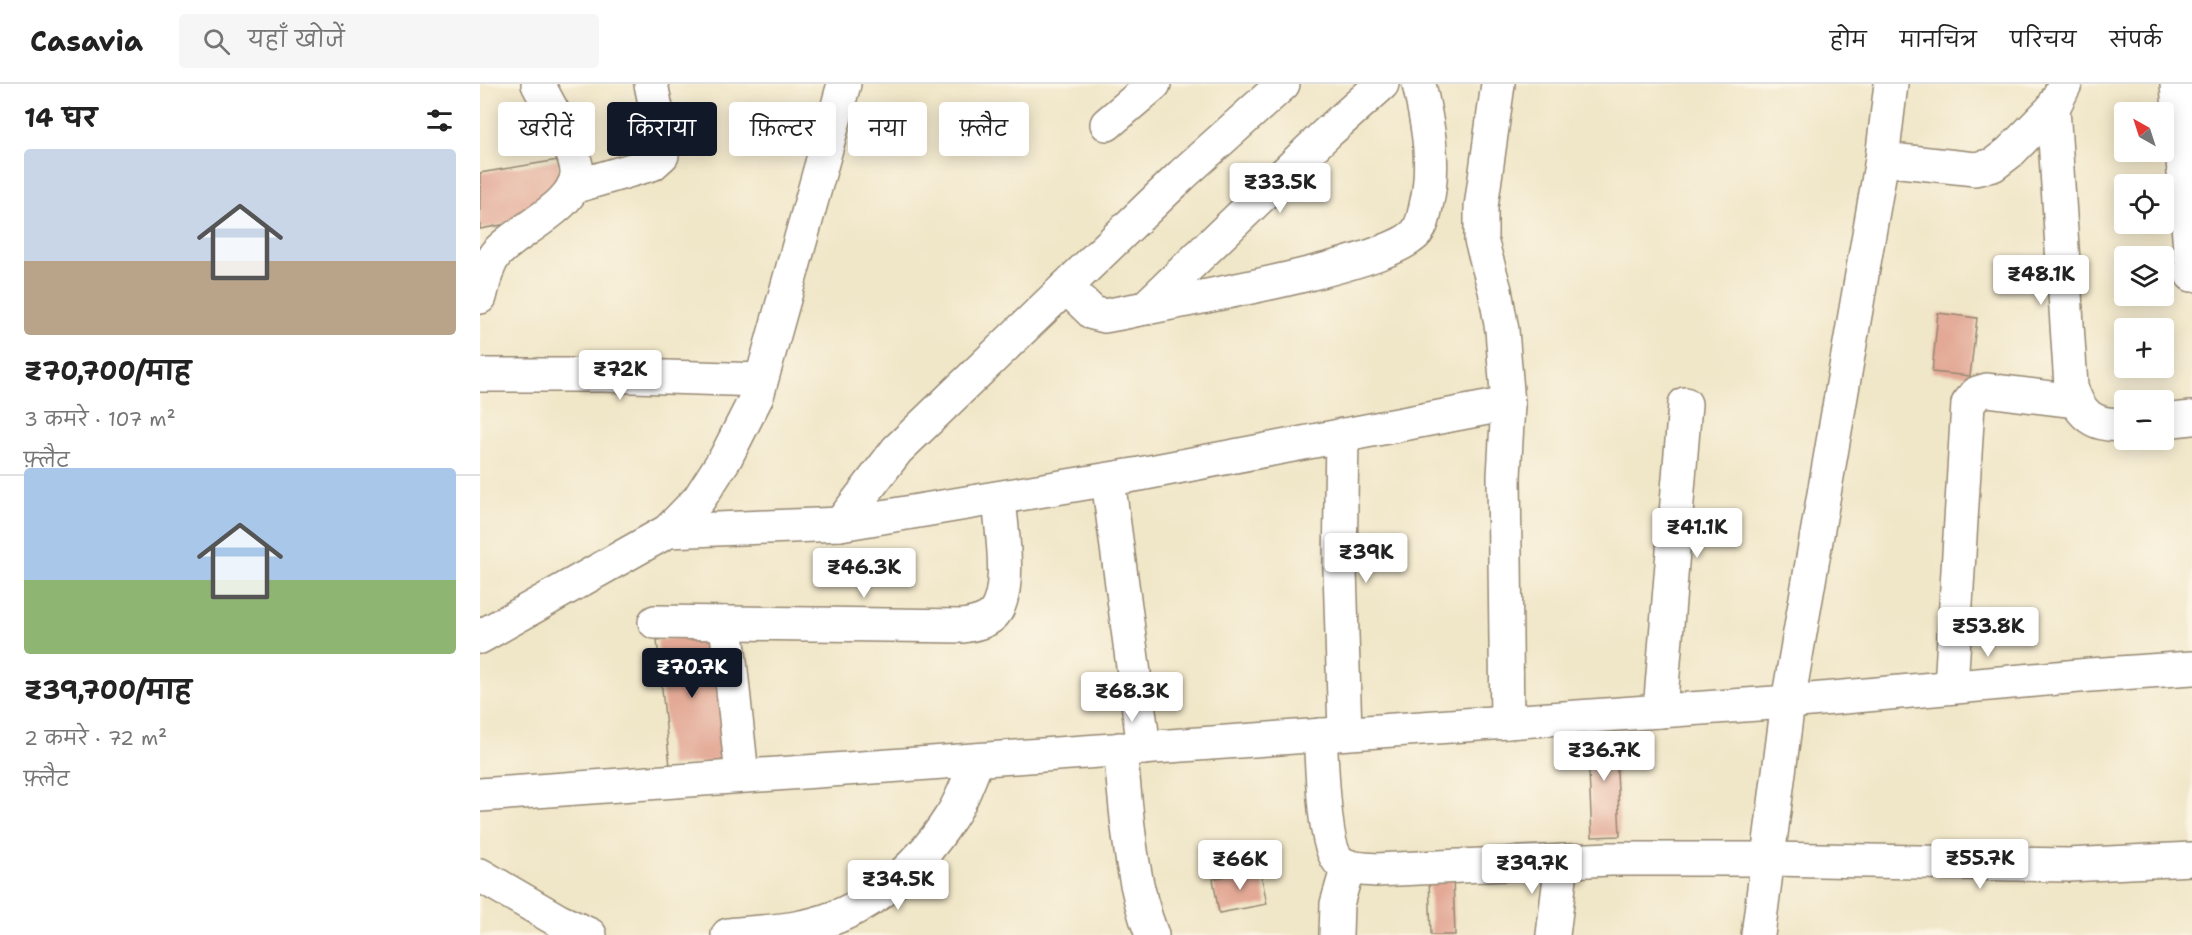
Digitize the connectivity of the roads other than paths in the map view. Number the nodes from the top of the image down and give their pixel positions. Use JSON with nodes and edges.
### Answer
{"nodes":[{"id":1,"x":538,"y":84,"type":"edge"},
{"id":2,"x":651,"y":84,"type":"edge"},
{"id":3,"x":844,"y":84,"type":"edge"},
{"id":4,"x":1154,"y":84,"type":"edge"},
{"id":5,"x":1283,"y":84,"type":"edge"},
{"id":6,"x":1382,"y":84,"type":"edge"},
{"id":7,"x":1419,"y":84,"type":"edge"},
{"id":8,"x":1497,"y":84,"type":"edge"},
{"id":9,"x":1891,"y":84,"type":"edge"},
{"id":10,"x":2176,"y":84,"type":"edge"},
{"id":11,"x":2059,"y":96,"type":"edge"},
{"id":12,"x":1107,"y":124,"type":"dead end"},
{"id":13,"x":1882,"y":159,"type":"junction"},
{"id":14,"x":573,"y":187,"type":"junction"},
{"id":15,"x":2192,"y":275,"type":"edge"},
{"id":16,"x":1066,"y":287,"type":"junction"},
{"id":17,"x":480,"y":297,"type":"edge"},
{"id":18,"x":1145,"y":308,"type":"junction"},
{"id":19,"x":480,"y":375,"type":"edge"},
{"id":20,"x":761,"y":380,"type":"junction"},
{"id":21,"x":2075,"y":401,"type":"junction"},
{"id":22,"x":1508,"y":404,"type":"junction"},
{"id":23,"x":1685,"y":404,"type":"dead end"},
{"id":24,"x":2192,"y":418,"type":"edge"},
{"id":25,"x":2174,"y":420,"type":"edge"},
{"id":26,"x":2114,"y":425,"type":"edge"},
{"id":27,"x":1342,"y":435,"type":"junction"},
{"id":28,"x":1108,"y":480,"type":"junction"},
{"id":29,"x":999,"y":498,"type":"junction"},
{"id":30,"x":840,"y":524,"type":"junction"},
{"id":31,"x":668,"y":531,"type":"junction"},
{"id":32,"x":655,"y":622,"type":"dead end"},
{"id":33,"x":726,"y":623,"type":"junction"},
{"id":34,"x":480,"y":637,"type":"edge"},
{"id":35,"x":2192,"y":668,"type":"edge"},
{"id":36,"x":1951,"y":687,"type":"junction"},
{"id":37,"x":1788,"y":702,"type":"junction"},
{"id":38,"x":1660,"y":711,"type":"junction"},
{"id":39,"x":1507,"y":722,"type":"junction"},
{"id":40,"x":1332,"y":734,"type":"junction"},
{"id":41,"x":1132,"y":748,"type":"junction"},
{"id":42,"x":977,"y":759,"type":"junction"},
{"id":43,"x":742,"y":776,"type":"junction"},
{"id":44,"x":480,"y":795,"type":"edge"},
{"id":45,"x":1768,"y":859,"type":"junction"},
{"id":46,"x":2192,"y":859,"type":"edge"},
{"id":47,"x":1562,"y":861,"type":"junction"},
{"id":48,"x":1348,"y":866,"type":"junction"},
{"id":49,"x":480,"y":875,"type":"edge"},
{"id":50,"x":837,"y":927,"type":"edge"},
{"id":51,"x":590,"y":935,"type":"edge"},
{"id":52,"x":728,"y":935,"type":"edge"},
{"id":53,"x":1152,"y":935,"type":"edge"},
{"id":54,"x":1336,"y":935,"type":"edge"},
{"id":55,"x":1553,"y":935,"type":"edge"},
{"id":56,"x":1758,"y":935,"type":"edge"}],
"edges":[{"from":1,"to":14,"type":"street"},
{"from":2,"to":14,"type":"street"},
{"from":3,"to":20,"type":"street"},
{"from":4,"to":12,"type":"street"},
{"from":5,"to":16,"type":"street"},
{"from":6,"to":18,"type":"street"},
{"from":7,"to":18,"type":"street"},
{"from":8,"to":22,"type":"street"},
{"from":9,"to":13,"type":"street"},
{"from":10,"to":15,"type":"street"},
{"from":11,"to":13,"type":"street"},
{"from":11,"to":21,"type":"street"},
{"from":13,"to":37,"type":"street"},
{"from":14,"to":17,"type":"street"},
{"from":16,"to":18,"type":"street"},
{"from":16,"to":30,"type":"street"},
{"from":19,"to":20,"type":"street"},
{"from":20,"to":31,"type":"street"},
{"from":21,"to":26,"type":"street"},
{"from":21,"to":36,"type":"street"},
{"from":22,"to":27,"type":"street"},
{"from":22,"to":39,"type":"street"},
{"from":23,"to":38,"type":"street"},
{"from":24,"to":25,"type":"street"},
{"from":27,"to":28,"type":"street"},
{"from":27,"to":40,"type":"street"},
{"from":28,"to":29,"type":"street"},
{"from":28,"to":41,"type":"street"},
{"from":29,"to":30,"type":"street"},
{"from":29,"to":33,"type":"street"},
{"from":30,"to":31,"type":"street"},
{"from":31,"to":34,"type":"street"},
{"from":32,"to":33,"type":"street"},
{"from":33,"to":43,"type":"street"},
{"from":35,"to":36,"type":"street"},
{"from":36,"to":37,"type":"street"},
{"from":37,"to":38,"type":"street"},
{"from":37,"to":45,"type":"street"},
{"from":38,"to":39,"type":"street"},
{"from":39,"to":40,"type":"street"},
{"from":40,"to":41,"type":"street"},
{"from":40,"to":48,"type":"street"},
{"from":41,"to":42,"type":"street"},
{"from":41,"to":53,"type":"street"},
{"from":42,"to":43,"type":"street"},
{"from":42,"to":50,"type":"street"},
{"from":43,"to":44,"type":"street"},
{"from":45,"to":46,"type":"street"},
{"from":45,"to":47,"type":"street"},
{"from":45,"to":56,"type":"street"},
{"from":47,"to":48,"type":"street"},
{"from":47,"to":55,"type":"street"},
{"from":48,"to":54,"type":"street"},
{"from":49,"to":51,"type":"street"},
{"from":50,"to":52,"type":"street"}]}
